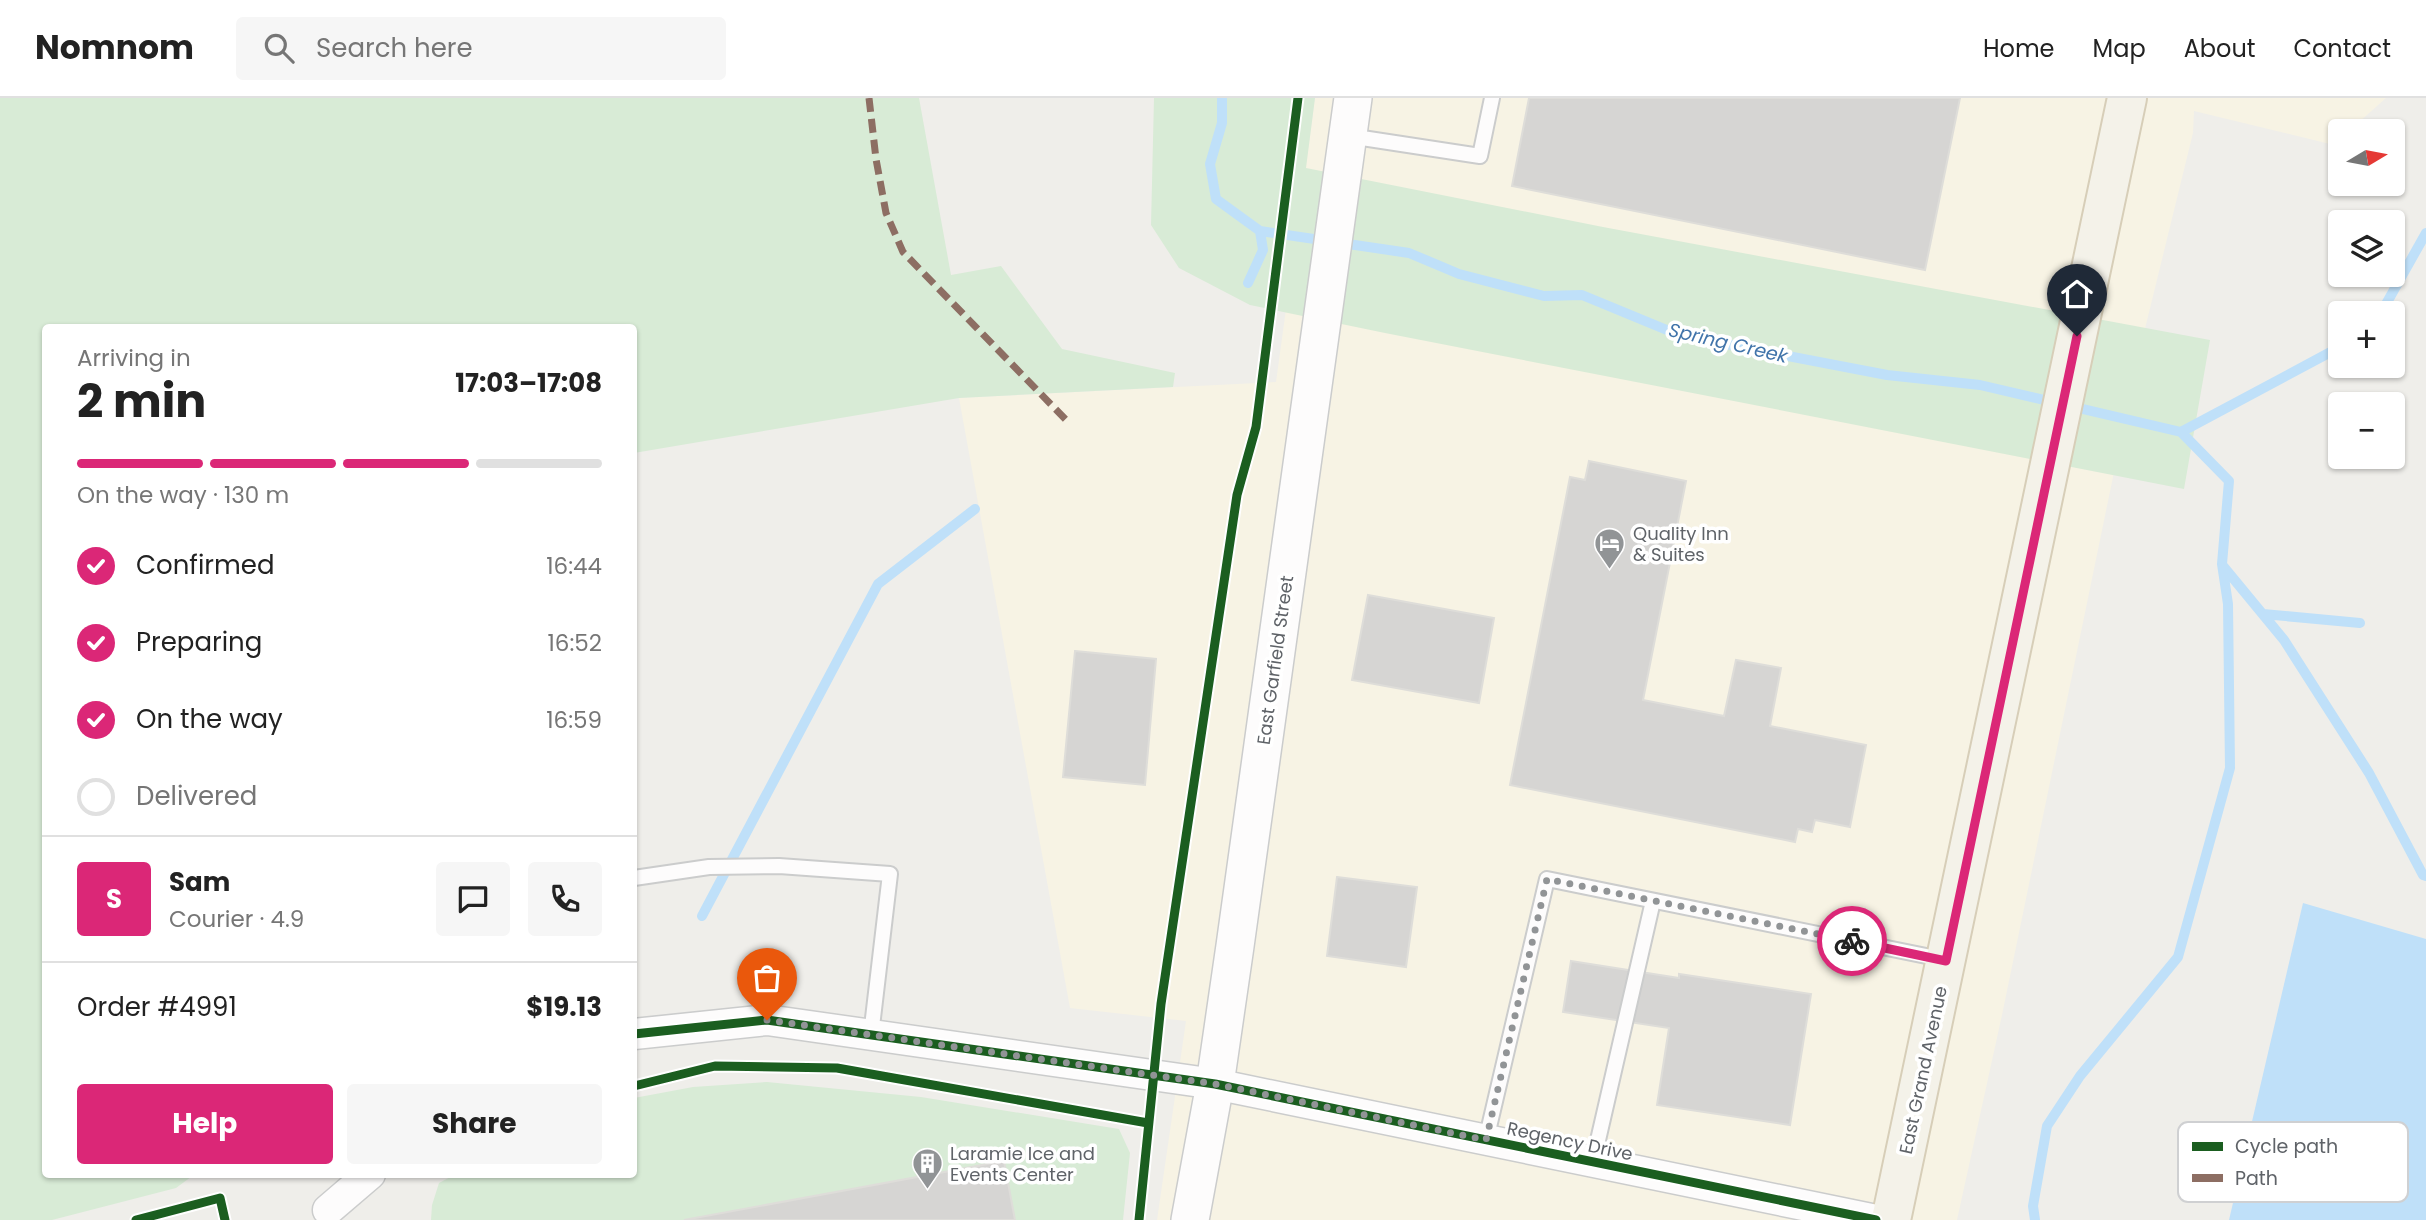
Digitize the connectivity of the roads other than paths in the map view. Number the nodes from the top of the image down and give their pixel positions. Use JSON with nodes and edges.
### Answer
{"nodes":[{"id":1,"x":1353,"y":98,"type":"edge"},
{"id":2,"x":1492,"y":98,"type":"edge"},
{"id":3,"x":2127,"y":98,"type":"edge"},
{"id":4,"x":1348,"y":135,"type":"junction"},
{"id":5,"x":637,"y":878,"type":"edge"},
{"id":6,"x":1653,"y":901,"type":"junction"},
{"id":7,"x":1946,"y":961,"type":"junction"},
{"id":8,"x":637,"y":1034,"type":"edge"},
{"id":9,"x":871,"y":1035,"type":"junction"},
{"id":10,"x":1215,"y":1084,"type":"junction"},
{"id":11,"x":1486,"y":1140,"type":"junction"},
{"id":12,"x":1593,"y":1162,"type":"junction"},
{"id":13,"x":365,"y":1178,"type":"edge"},
{"id":14,"x":328,"y":1210,"type":"dead end"},
{"id":15,"x":1191,"y":1220,"type":"edge"},
{"id":16,"x":1876,"y":1220,"type":"edge"},
{"id":17,"x":1891,"y":1220,"type":"edge"}],
"edges":[{"from":1,"to":4,"type":"street","name":"East Garfield Street"},
{"from":2,"to":4,"type":"lane"},
{"from":3,"to":7,"type":"main road","name":"East Grand Avenue"},
{"from":4,"to":10,"type":"street","name":"East Garfield Street"},
{"from":5,"to":9,"type":"lane"},
{"from":6,"to":7,"type":"lane"},
{"from":6,"to":11,"type":"lane"},
{"from":6,"to":12,"type":"lane"},
{"from":7,"to":17,"type":"main road","name":"East Grand Avenue"},
{"from":8,"to":9,"type":"street","name":"Regency Drive"},
{"from":9,"to":10,"type":"street","name":"Regency Drive"},
{"from":10,"to":11,"type":"street","name":"Regency Drive"},
{"from":10,"to":15,"type":"street","name":"East Garfield Street"},
{"from":11,"to":12,"type":"street","name":"Regency Drive"},
{"from":12,"to":16,"type":"street","name":"Regency Drive"},
{"from":13,"to":14,"type":"street"}]}
